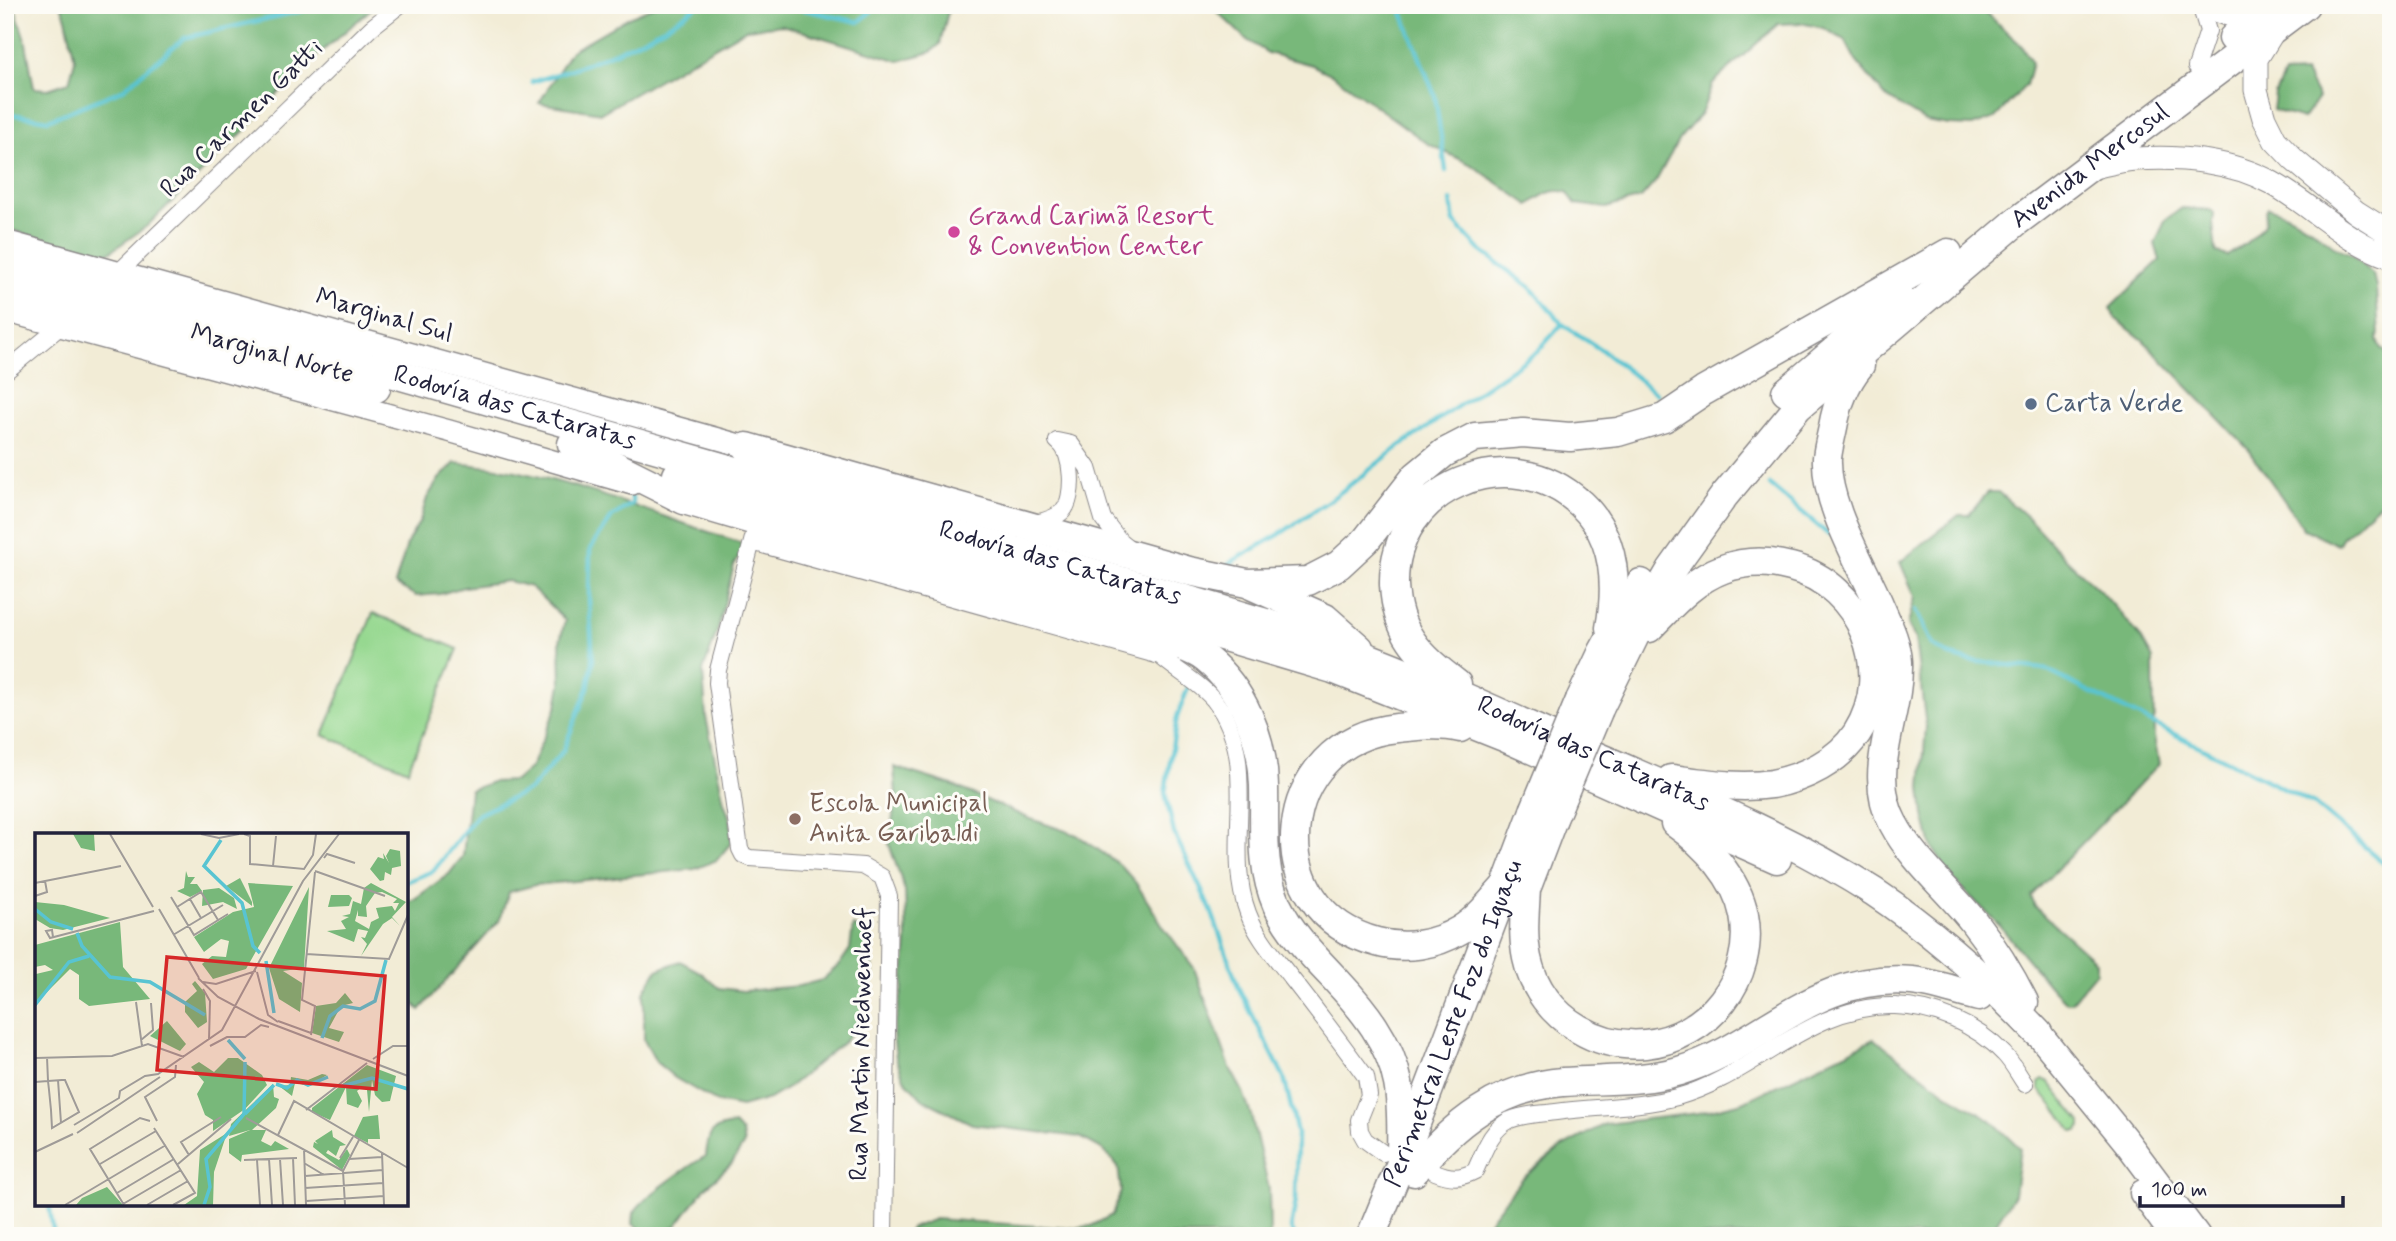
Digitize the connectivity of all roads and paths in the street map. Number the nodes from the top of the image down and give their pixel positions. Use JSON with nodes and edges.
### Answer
{"nodes":[{"id":1,"x":400,"y":5,"type":"edge"},
{"id":2,"x":2305,"y":5,"type":"edge"},
{"id":3,"x":2201,"y":6,"type":"edge"},
{"id":4,"x":2269,"y":15,"type":"edge"},
{"id":5,"x":2196,"y":66,"type":"junction"},
{"id":6,"x":2088,"y":168,"type":"junction"},
{"id":7,"x":2391,"y":234,"type":"edge"},
{"id":8,"x":5,"y":241,"type":"edge"},
{"id":9,"x":1948,"y":253,"type":"junction"},
{"id":10,"x":2391,"y":257,"type":"edge"},
{"id":11,"x":5,"y":263,"type":"edge"},
{"id":12,"x":120,"y":271,"type":"junction"},
{"id":13,"x":5,"y":288,"type":"edge"},
{"id":14,"x":5,"y":311,"type":"edge"},
{"id":15,"x":61,"y":326,"type":"junction"},
{"id":16,"x":1884,"y":335,"type":"junction"},
{"id":17,"x":5,"y":372,"type":"edge"},
{"id":18,"x":572,"y":444,"type":"junction"},
{"id":19,"x":747,"y":447,"type":"junction"},
{"id":20,"x":827,"y":498,"type":"junction"},
{"id":21,"x":684,"y":500,"type":"junction"},
{"id":22,"x":1025,"y":526,"type":"junction"},
{"id":23,"x":755,"y":532,"type":"junction"},
{"id":24,"x":1145,"y":559,"type":"junction"},
{"id":25,"x":1247,"y":583,"type":"junction"},
{"id":26,"x":1613,"y":655,"type":"junction"},
{"id":27,"x":1371,"y":659,"type":"junction"},
{"id":28,"x":1490,"y":709,"type":"junction"},
{"id":29,"x":1504,"y":737,"type":"junction"},
{"id":30,"x":1640,"y":775,"type":"junction"},
{"id":31,"x":1612,"y":786,"type":"junction"},
{"id":32,"x":1517,"y":885,"type":"junction"},
{"id":33,"x":1979,"y":998,"type":"junction"},
{"id":34,"x":2031,"y":1038,"type":"junction"},
{"id":35,"x":2025,"y":1084,"type":"dead end"},
{"id":36,"x":1408,"y":1165,"type":"junction"},
{"id":37,"x":884,"y":1236,"type":"edge"},
{"id":38,"x":1371,"y":1236,"type":"edge"},
{"id":39,"x":1387,"y":1236,"type":"edge"},
{"id":40,"x":2174,"y":1236,"type":"edge"},
{"id":41,"x":2197,"y":1236,"type":"edge"}],
"edges":[{"from":1,"to":12,"type":"street","name":"Rua Carmen Gatti"},
{"from":2,"to":4,"type":"highway","name":"Avenida Mercosul"},
{"from":3,"to":4,"type":"street"},
{"from":3,"to":5,"type":"street"},
{"from":4,"to":5,"type":"highway","name":"Avenida Mercosul"},
{"from":4,"to":6,"type":"highway","name":"Avenida Mercosul"},
{"from":4,"to":7,"type":"main road"},
{"from":5,"to":9,"type":"highway","name":"Avenida Mercosul"},
{"from":6,"to":10,"type":"main road"},
{"from":6,"to":16,"type":"highway","name":"Avenida Mercosul"},
{"from":8,"to":12,"type":"street","name":"Marginal Sul"},
{"from":9,"to":25,"type":"highway"},
{"from":9,"to":26,"type":"highway"},
{"from":11,"to":20,"type":"highway","name":"Rodovía das Cataratas"},
{"from":12,"to":19,"type":"street","name":"Marginal Sul"},
{"from":13,"to":18,"type":"highway","name":"Rodovía das Cataratas"},
{"from":14,"to":15,"type":"street","name":"Marginal Norte"},
{"from":15,"to":17,"type":"street"},
{"from":15,"to":21,"type":"street","name":"Marginal Norte"},
{"from":16,"to":26,"type":"highway"},
{"from":16,"to":34,"type":"highway"},
{"from":18,"to":21,"type":"highway"},
{"from":18,"to":29,"type":"highway","name":"Rodovía das Cataratas"},
{"from":19,"to":20,"type":"highway"},
{"from":19,"to":22,"type":"highway"},
{"from":20,"to":27,"type":"highway","name":"Rodovía das Cataratas"},
{"from":21,"to":23,"type":"highway"},
{"from":22,"to":24,"type":"highway"},
{"from":22,"to":24,"type":"street"},
{"from":23,"to":36,"type":"street"},
{"from":23,"to":36,"type":"highway"},
{"from":23,"to":37,"type":"street","name":"Rua Martin Niedwenhoef"},
{"from":24,"to":25,"type":"highway"},
{"from":25,"to":27,"type":"highway"},
{"from":26,"to":28,"type":"highway"},
{"from":26,"to":30,"type":"highway"},
{"from":26,"to":32,"type":"highway","name":"Perimetral Leste Foz do Iguaçu","bridge":true},
{"from":27,"to":28,"type":"highway","name":"Rodovía das Cataratas"},
{"from":28,"to":30,"type":"highway","name":"Rodovía das Cataratas"},
{"from":29,"to":31,"type":"highway","name":"Rodovía das Cataratas"},
{"from":29,"to":32,"type":"highway"},
{"from":30,"to":34,"type":"highway","name":"Rodovía das Cataratas"},
{"from":31,"to":32,"type":"highway"},
{"from":31,"to":33,"type":"highway","name":"Rodovía das Cataratas"},
{"from":32,"to":36,"type":"highway","name":"Perimetral Leste Foz do Iguaçu"},
{"from":33,"to":34,"type":"highway","name":"Rodovía das Cataratas"},
{"from":33,"to":36,"type":"highway"},
{"from":34,"to":40,"type":"main road"},
{"from":34,"to":41,"type":"main road"},
{"from":35,"to":36,"type":"street"},
{"from":36,"to":38,"type":"highway","name":"Perimetral Leste Foz do Iguaçu"},
{"from":36,"to":39,"type":"highway","name":"Perimetral Leste Foz do Iguaçu"}]}
